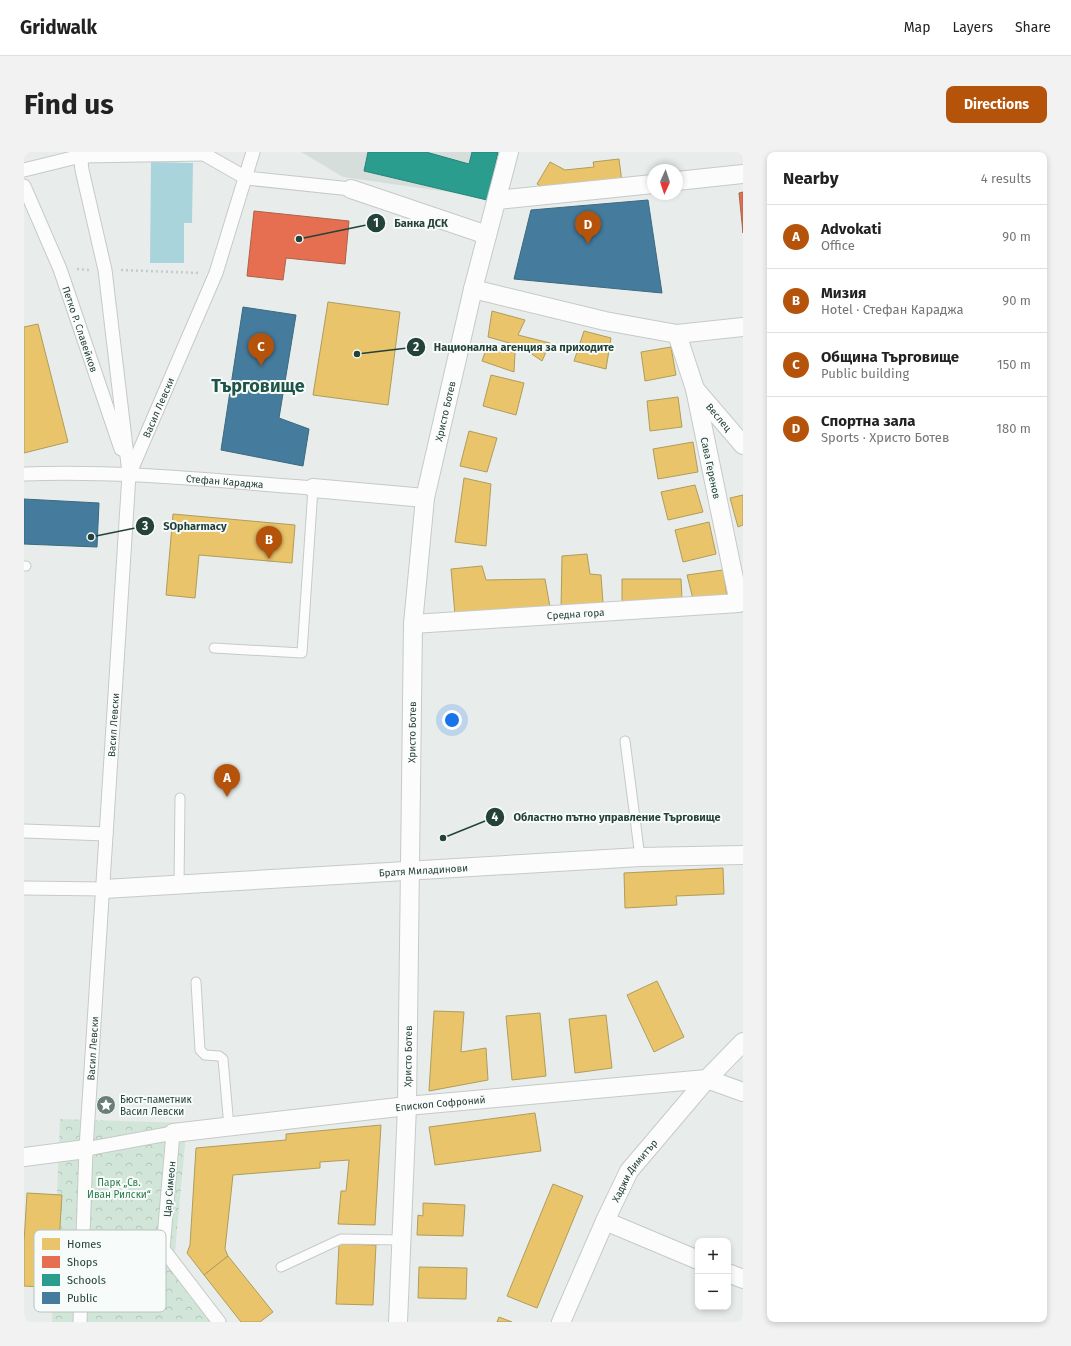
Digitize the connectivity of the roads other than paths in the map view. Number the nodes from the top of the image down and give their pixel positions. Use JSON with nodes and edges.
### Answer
{"nodes":[{"id":1,"x":253,"y":152,"type":"edge"},
{"id":2,"x":509,"y":152,"type":"edge"},
{"id":3,"x":204,"y":153,"type":"edge"},
{"id":4,"x":81,"y":154,"type":"edge"},
{"id":5,"x":24,"y":170,"type":"edge"},
{"id":6,"x":743,"y":174,"type":"edge"},
{"id":7,"x":246,"y":178,"type":"junction"},
{"id":8,"x":683,"y":180,"type":"edge"},
{"id":9,"x":647,"y":185,"type":"edge"},
{"id":10,"x":24,"y":186,"type":"edge"},
{"id":11,"x":351,"y":189,"type":"joint"},
{"id":12,"x":497,"y":200,"type":"junction"},
{"id":13,"x":487,"y":235,"type":"junction"},
{"id":14,"x":473,"y":289,"type":"junction"},
{"id":15,"x":743,"y":327,"type":"edge"},
{"id":16,"x":677,"y":334,"type":"junction"},
{"id":17,"x":694,"y":389,"type":"junction"},
{"id":18,"x":743,"y":445,"type":"edge"},
{"id":19,"x":24,"y":474,"type":"edge"},
{"id":20,"x":129,"y":475,"type":"junction"},
{"id":21,"x":313,"y":488,"type":"junction"},
{"id":22,"x":425,"y":498,"type":"junction"},
{"id":23,"x":739,"y":603,"type":"joint"},
{"id":24,"x":413,"y":624,"type":"junction"},
{"id":25,"x":214,"y":648,"type":"dead end"},
{"id":26,"x":625,"y":741,"type":"dead end"},
{"id":27,"x":180,"y":798,"type":"dead end"},
{"id":28,"x":24,"y":831,"type":"edge"},
{"id":29,"x":106,"y":834,"type":"junction"},
{"id":30,"x":743,"y":855,"type":"edge"},
{"id":31,"x":640,"y":857,"type":"junction"},
{"id":32,"x":409,"y":871,"type":"junction"},
{"id":33,"x":179,"y":884,"type":"junction"},
{"id":34,"x":24,"y":888,"type":"edge"},
{"id":35,"x":104,"y":889,"type":"junction"},
{"id":36,"x":196,"y":982,"type":"dead end"},
{"id":37,"x":743,"y":1042,"type":"edge"},
{"id":38,"x":707,"y":1079,"type":"junction"},
{"id":39,"x":743,"y":1092,"type":"edge"},
{"id":40,"x":407,"y":1106,"type":"junction"},
{"id":41,"x":229,"y":1127,"type":"junction"},
{"id":42,"x":174,"y":1134,"type":"junction"},
{"id":43,"x":86,"y":1149,"type":"junction"},
{"id":44,"x":24,"y":1157,"type":"edge"},
{"id":45,"x":605,"y":1221,"type":"junction"},
{"id":46,"x":83,"y":1230,"type":"edge"},
{"id":47,"x":165,"y":1230,"type":"edge"},
{"id":48,"x":401,"y":1240,"type":"junction"},
{"id":49,"x":166,"y":1253,"type":"edge"},
{"id":50,"x":695,"y":1259,"type":"edge"},
{"id":51,"x":281,"y":1267,"type":"dead end"},
{"id":52,"x":730,"y":1274,"type":"edge"},
{"id":53,"x":743,"y":1279,"type":"edge"},
{"id":54,"x":80,"y":1312,"type":"edge"},
{"id":55,"x":80,"y":1322,"type":"edge"},
{"id":56,"x":219,"y":1322,"type":"edge"},
{"id":57,"x":398,"y":1322,"type":"edge"},
{"id":58,"x":561,"y":1322,"type":"edge"}],
"edges":[{"from":1,"to":7,"type":"street","name":"Васил Левски"},
{"from":2,"to":12,"type":"street","name":"Христо Ботев"},
{"from":3,"to":4,"type":"street"},
{"from":3,"to":7,"type":"street"},
{"from":4,"to":5,"type":"street"},
{"from":4,"to":20,"type":"street"},
{"from":6,"to":8,"type":"street"},
{"from":7,"to":11,"type":"street"},
{"from":7,"to":20,"type":"street","name":"Васил Левски"},
{"from":9,"to":12,"type":"street"},
{"from":10,"to":20,"type":"street","name":"Петко Р. Славейков"},
{"from":11,"to":13,"type":"street"},
{"from":12,"to":13,"type":"street","name":"Христо Ботев"},
{"from":13,"to":14,"type":"street","name":"Христо Ботев"},
{"from":14,"to":16,"type":"street"},
{"from":14,"to":22,"type":"street","name":"Христо Ботев"},
{"from":15,"to":16,"type":"street"},
{"from":16,"to":17,"type":"street","name":"Сава Геренов"},
{"from":17,"to":18,"type":"street","name":"Веслец"},
{"from":17,"to":23,"type":"street","name":"Сава Геренов"},
{"from":19,"to":20,"type":"street","name":"Стефан Караджа"},
{"from":20,"to":21,"type":"street","name":"Стефан Караджа"},
{"from":20,"to":29,"type":"street","name":"Васил Левски"},
{"from":21,"to":22,"type":"street","name":"Стефан Караджа"},
{"from":21,"to":25,"type":"lane"},
{"from":22,"to":24,"type":"street","name":"Христо Ботев"},
{"from":23,"to":24,"type":"street","name":"Средна гора"},
{"from":24,"to":32,"type":"street","name":"Христо Ботев"},
{"from":26,"to":31,"type":"lane"},
{"from":27,"to":33,"type":"lane"},
{"from":28,"to":29,"type":"street"},
{"from":29,"to":35,"type":"street","name":"Васил Левски"},
{"from":30,"to":31,"type":"street","name":"Братя Миладинови"},
{"from":31,"to":32,"type":"street","name":"Братя Миладинови"},
{"from":32,"to":33,"type":"street","name":"Братя Миладинови"},
{"from":32,"to":40,"type":"street","name":"Христо Ботев"},
{"from":33,"to":35,"type":"street","name":"Братя Миладинови"},
{"from":34,"to":35,"type":"street"},
{"from":35,"to":43,"type":"street","name":"Васил Левски"},
{"from":36,"to":41,"type":"lane"},
{"from":37,"to":38,"type":"street","name":"Хаджи Димитър"},
{"from":38,"to":39,"type":"street"},
{"from":38,"to":40,"type":"street","name":"Епископ Софроний"},
{"from":38,"to":45,"type":"street","name":"Хаджи Димитър"},
{"from":40,"to":41,"type":"street","name":"Епископ Софроний"},
{"from":40,"to":48,"type":"street","name":"Христо Ботев"},
{"from":41,"to":42,"type":"street","name":"Епископ Софроний"},
{"from":42,"to":43,"type":"street"},
{"from":42,"to":47,"type":"street","name":"Цар Симеон"},
{"from":43,"to":44,"type":"street"},
{"from":43,"to":46,"type":"street","name":"Васил Левски"},
{"from":45,"to":50,"type":"street"},
{"from":45,"to":58,"type":"street","name":"Хаджи Димитър"},
{"from":48,"to":51,"type":"lane"},
{"from":48,"to":57,"type":"street","name":"Христо Ботев"},
{"from":49,"to":56,"type":"street","name":"Цар Симеон"},
{"from":52,"to":53,"type":"street"},
{"from":54,"to":55,"type":"street","name":"Васил Левски"}]}
